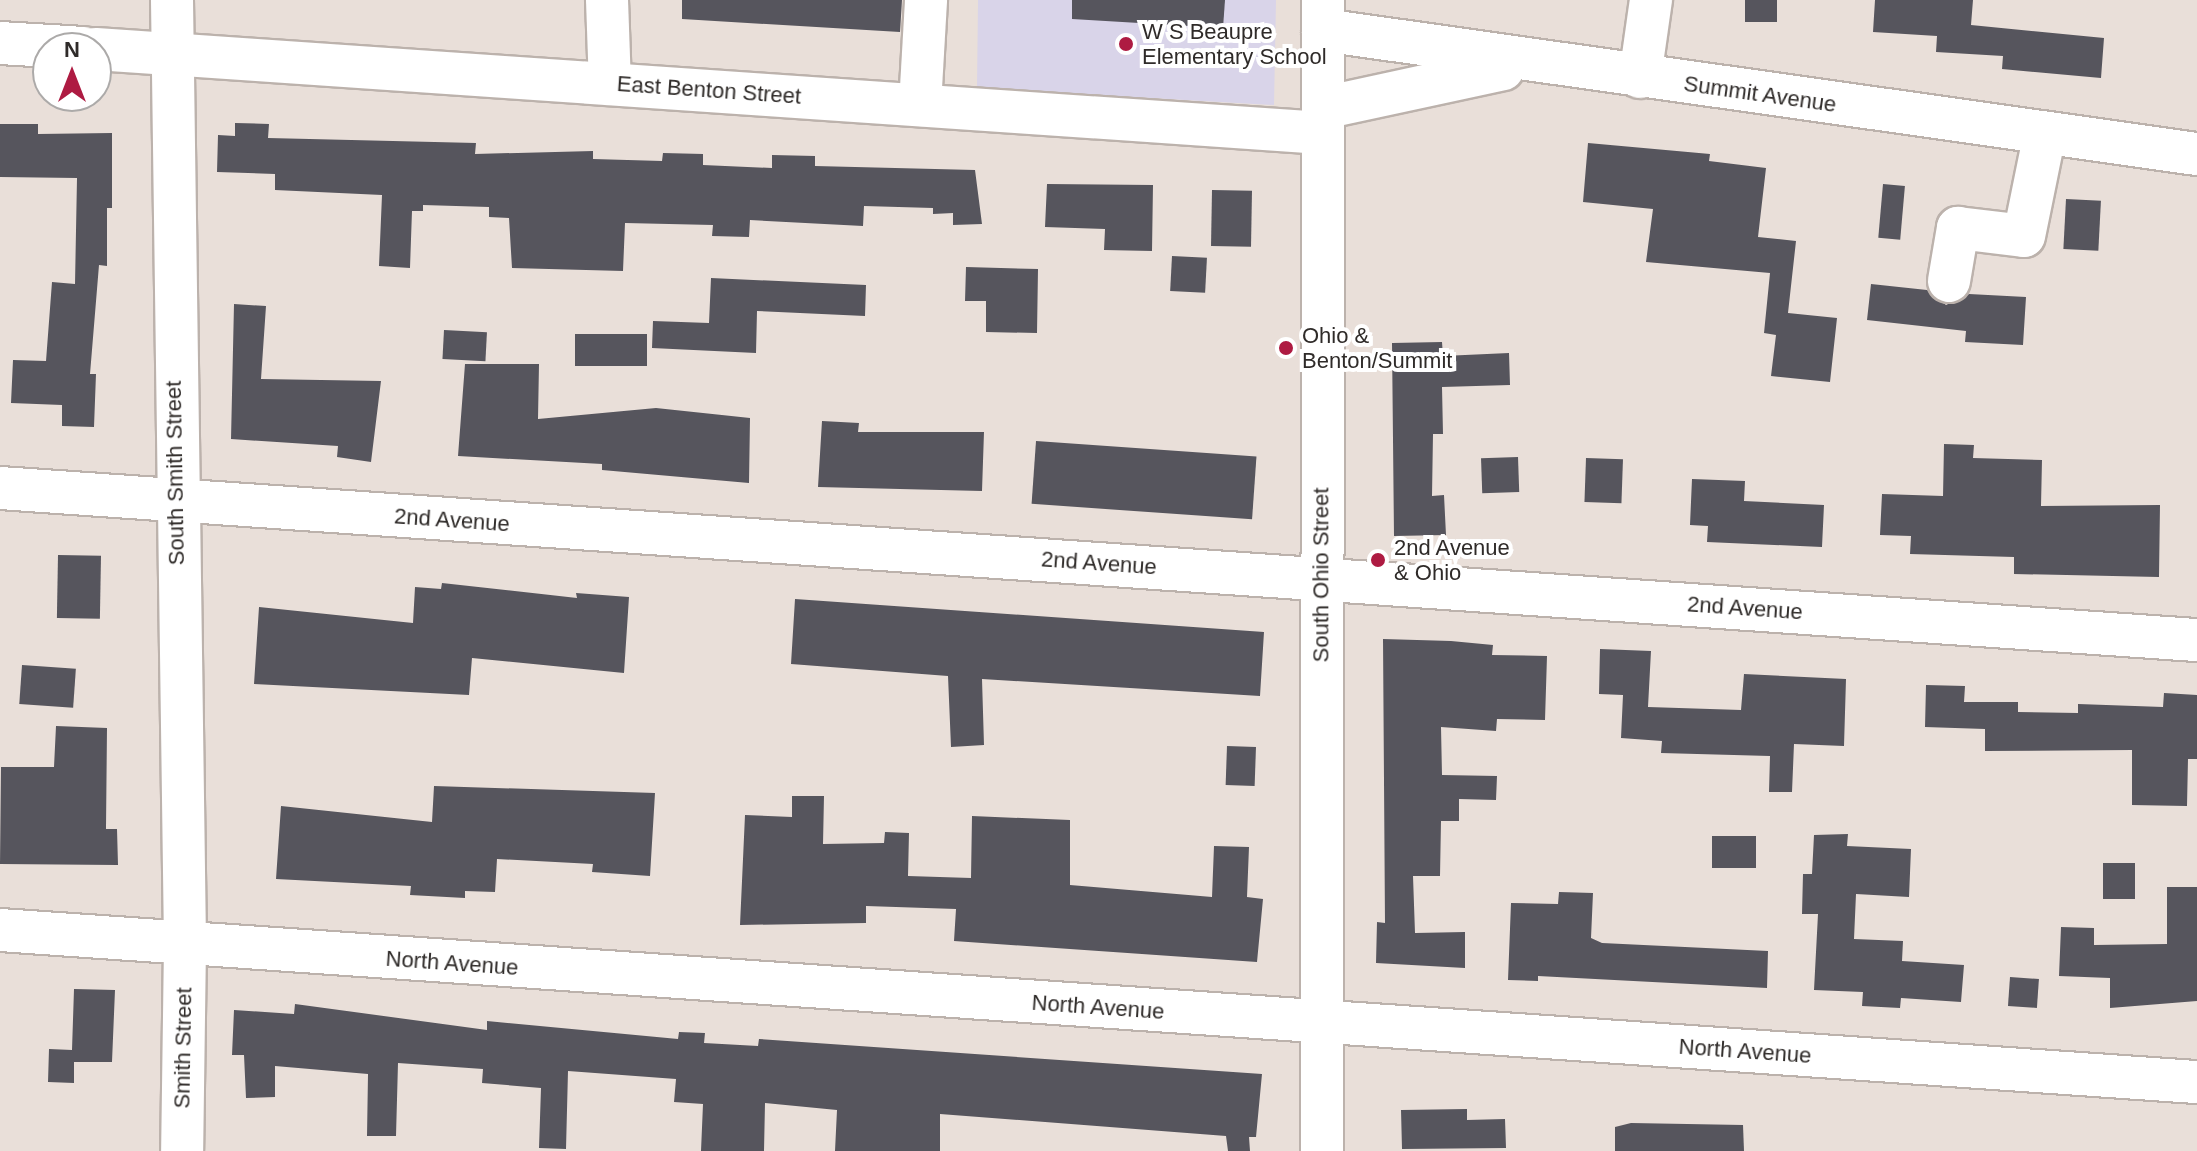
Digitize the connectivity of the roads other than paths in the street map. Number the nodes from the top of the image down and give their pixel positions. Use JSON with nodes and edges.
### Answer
{"nodes":[{"id":1,"x":172,"y":0,"type":"edge"},
{"id":2,"x":607,"y":0,"type":"edge"},
{"id":3,"x":926,"y":0,"type":"edge"},
{"id":4,"x":1651,"y":0,"type":"edge"},
{"id":5,"x":1323,"y":15,"type":"edge"},
{"id":6,"x":0,"y":43,"type":"edge"},
{"id":7,"x":32,"y":45,"type":"edge"},
{"id":8,"x":112,"y":50,"type":"edge"},
{"id":9,"x":172,"y":54,"type":"junction"},
{"id":10,"x":1588,"y":70,"type":"junction"},
{"id":11,"x":1640,"y":77,"type":"junction"},
{"id":12,"x":610,"y":84,"type":"junction"},
{"id":13,"x":920,"y":105,"type":"junction"},
{"id":14,"x":1322,"y":120,"type":"junction"},
{"id":15,"x":2045,"y":133,"type":"junction"},
{"id":16,"x":2197,"y":154,"type":"edge"},
{"id":17,"x":1949,"y":281,"type":"dead end"},
{"id":18,"x":0,"y":488,"type":"edge"},
{"id":19,"x":175,"y":500,"type":"junction"},
{"id":20,"x":1320,"y":578,"type":"junction"},
{"id":21,"x":2197,"y":640,"type":"edge"},
{"id":22,"x":0,"y":930,"type":"edge"},
{"id":23,"x":185,"y":945,"type":"junction"},
{"id":24,"x":1322,"y":1022,"type":"junction"},
{"id":25,"x":2197,"y":1082,"type":"edge"},
{"id":26,"x":182,"y":1151,"type":"edge"},
{"id":27,"x":1322,"y":1151,"type":"edge"}],
"edges":[{"from":1,"to":9,"type":"street","name":"South Smith Street"},
{"from":2,"to":12,"type":"street"},
{"from":3,"to":13,"type":"street"},
{"from":4,"to":11,"type":"street"},
{"from":5,"to":10,"type":"street","name":"Summit Avenue"},
{"from":5,"to":14,"type":"street","name":"South Ohio Street"},
{"from":6,"to":7,"type":"street"},
{"from":8,"to":9,"type":"street","name":"East Benton Street"},
{"from":9,"to":12,"type":"street","name":"East Benton Street"},
{"from":9,"to":19,"type":"street","name":"South Smith Street"},
{"from":10,"to":11,"type":"street","name":"Summit Avenue"},
{"from":10,"to":14,"type":"street","name":"East Benton Street"},
{"from":11,"to":15,"type":"street","name":"Summit Avenue"},
{"from":12,"to":13,"type":"street","name":"East Benton Street"},
{"from":13,"to":14,"type":"street","name":"East Benton Street"},
{"from":14,"to":20,"type":"street","name":"South Ohio Street"},
{"from":15,"to":16,"type":"street","name":"Summit Avenue"},
{"from":15,"to":17,"type":"street"},
{"from":18,"to":19,"type":"street","name":"2nd Avenue"},
{"from":19,"to":20,"type":"street","name":"2nd Avenue"},
{"from":19,"to":23,"type":"street","name":"South Smith Street"},
{"from":20,"to":21,"type":"street","name":"2nd Avenue"},
{"from":20,"to":24,"type":"street","name":"South Ohio Street"},
{"from":22,"to":23,"type":"street","name":"North Avenue"},
{"from":23,"to":24,"type":"street","name":"North Avenue"},
{"from":23,"to":26,"type":"street","name":"Smith Street"},
{"from":24,"to":25,"type":"street","name":"North Avenue"},
{"from":24,"to":27,"type":"street","name":"South Ohio Street"}]}
